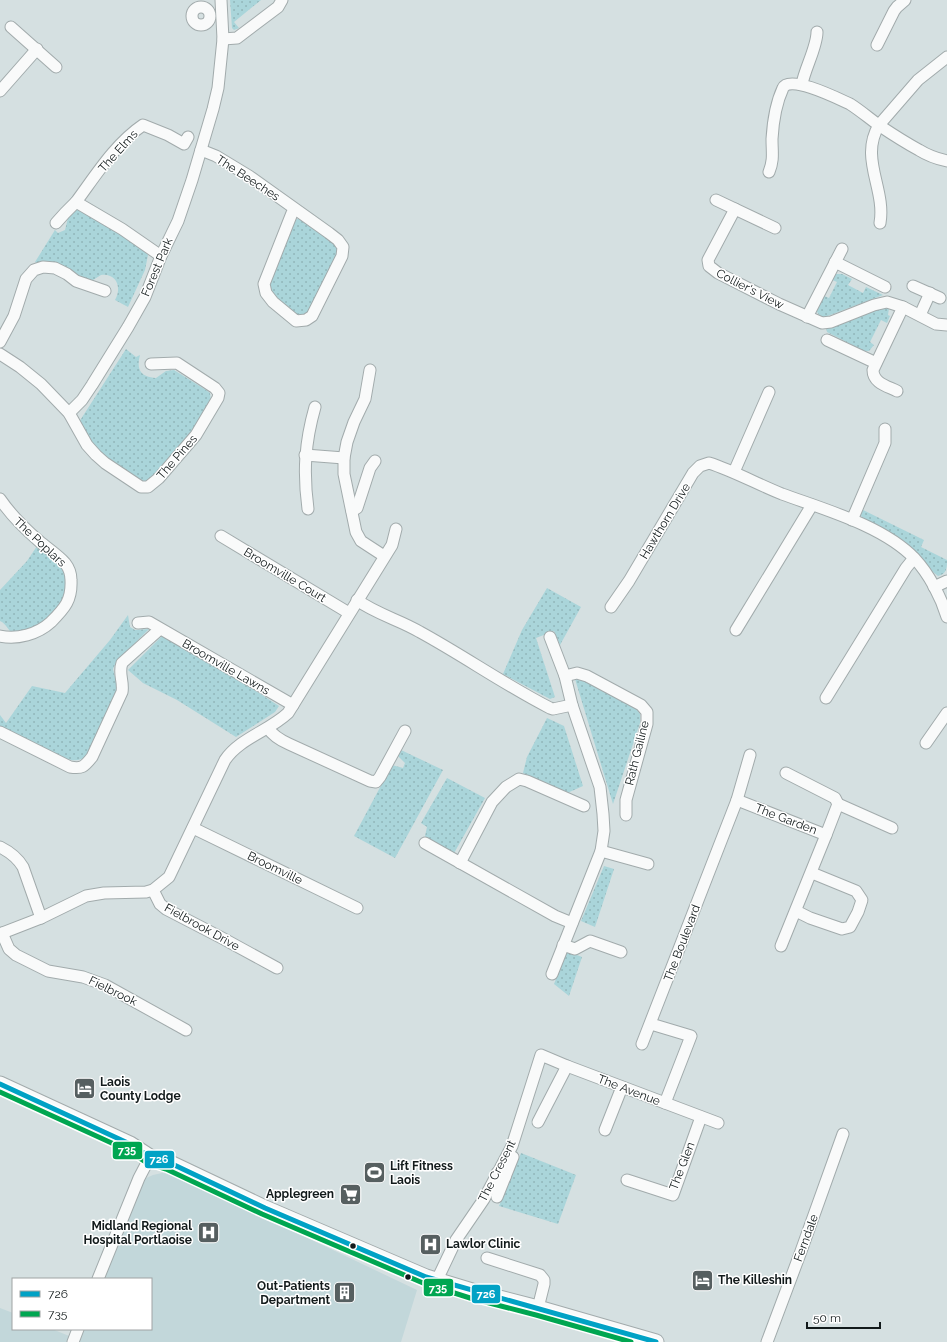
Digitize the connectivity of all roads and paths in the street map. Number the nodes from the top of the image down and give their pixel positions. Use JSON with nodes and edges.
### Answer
{"nodes":[{"id":1,"x":221,"y":0,"type":"edge"},
{"id":2,"x":282,"y":0,"type":"edge"},
{"id":3,"x":905,"y":0,"type":"edge"},
{"id":4,"x":210,"y":16,"type":"dead end"},
{"id":5,"x":222,"y":16,"type":"junction"},
{"id":6,"x":11,"y":27,"type":"dead end"},
{"id":7,"x":817,"y":32,"type":"dead end"},
{"id":8,"x":223,"y":39,"type":"junction"},
{"id":9,"x":877,"y":45,"type":"dead end"},
{"id":10,"x":37,"y":49,"type":"junction"},
{"id":11,"x":947,"y":57,"type":"edge"},
{"id":12,"x":56,"y":67,"type":"dead end"},
{"id":13,"x":802,"y":84,"type":"junction"},
{"id":14,"x":0,"y":91,"type":"edge"},
{"id":15,"x":879,"y":125,"type":"junction"},
{"id":16,"x":188,"y":137,"type":"dead end"},
{"id":17,"x":201,"y":150,"type":"junction"},
{"id":18,"x":947,"y":162,"type":"edge"},
{"id":19,"x":768,"y":172,"type":"dead end"},
{"id":20,"x":716,"y":200,"type":"dead end"},
{"id":21,"x":76,"y":202,"type":"junction"},
{"id":22,"x":294,"y":208,"type":"junction"},
{"id":23,"x":735,"y":209,"type":"junction"},
{"id":24,"x":56,"y":223,"type":"dead end"},
{"id":25,"x":880,"y":223,"type":"dead end"},
{"id":26,"x":775,"y":228,"type":"dead end"},
{"id":27,"x":842,"y":249,"type":"dead end"},
{"id":28,"x":161,"y":256,"type":"junction"},
{"id":29,"x":835,"y":262,"type":"junction"},
{"id":30,"x":913,"y":286,"type":"dead end"},
{"id":31,"x":885,"y":287,"type":"dead end"},
{"id":32,"x":105,"y":291,"type":"dead end"},
{"id":33,"x":903,"y":307,"type":"junction"},
{"id":34,"x":920,"y":315,"type":"junction"},
{"id":35,"x":807,"y":317,"type":"junction"},
{"id":36,"x":947,"y":325,"type":"edge"},
{"id":37,"x":827,"y":340,"type":"dead end"},
{"id":38,"x":0,"y":342,"type":"edge"},
{"id":39,"x":0,"y":354,"type":"edge"},
{"id":40,"x":876,"y":363,"type":"junction"},
{"id":41,"x":151,"y":364,"type":"dead end"},
{"id":42,"x":370,"y":370,"type":"dead end"},
{"id":43,"x":897,"y":390,"type":"dead end"},
{"id":44,"x":769,"y":392,"type":"dead end"},
{"id":45,"x":315,"y":407,"type":"dead end"},
{"id":46,"x":69,"y":413,"type":"junction"},
{"id":47,"x":885,"y":429,"type":"dead end"},
{"id":48,"x":305,"y":455,"type":"junction"},
{"id":49,"x":344,"y":458,"type":"junction"},
{"id":50,"x":375,"y":461,"type":"dead end"},
{"id":51,"x":734,"y":472,"type":"junction"},
{"id":52,"x":0,"y":499,"type":"edge"},
{"id":53,"x":812,"y":505,"type":"junction"},
{"id":54,"x":308,"y":508,"type":"dead end"},
{"id":55,"x":352,"y":511,"type":"junction"},
{"id":56,"x":852,"y":520,"type":"junction"},
{"id":57,"x":396,"y":529,"type":"dead end"},
{"id":58,"x":221,"y":536,"type":"dead end"},
{"id":59,"x":384,"y":556,"type":"junction"},
{"id":60,"x":914,"y":558,"type":"junction"},
{"id":61,"x":947,"y":581,"type":"edge"},
{"id":62,"x":934,"y":587,"type":"junction"},
{"id":63,"x":357,"y":600,"type":"junction"},
{"id":64,"x":611,"y":607,"type":"dead end"},
{"id":65,"x":349,"y":613,"type":"junction"},
{"id":66,"x":947,"y":617,"type":"edge"},
{"id":67,"x":138,"y":623,"type":"dead end"},
{"id":68,"x":160,"y":629,"type":"junction"},
{"id":69,"x":736,"y":630,"type":"dead end"},
{"id":70,"x":0,"y":636,"type":"edge"},
{"id":71,"x":550,"y":637,"type":"dead end"},
{"id":72,"x":565,"y":676,"type":"junction"},
{"id":73,"x":826,"y":698,"type":"dead end"},
{"id":74,"x":293,"y":705,"type":"junction"},
{"id":75,"x":572,"y":705,"type":"junction"},
{"id":76,"x":947,"y":713,"type":"edge"},
{"id":77,"x":268,"y":728,"type":"junction"},
{"id":78,"x":405,"y":731,"type":"dead end"},
{"id":79,"x":0,"y":732,"type":"edge"},
{"id":80,"x":926,"y":743,"type":"dead end"},
{"id":81,"x":750,"y":755,"type":"dead end"},
{"id":82,"x":786,"y":773,"type":"dead end"},
{"id":83,"x":737,"y":800,"type":"junction"},
{"id":84,"x":838,"y":804,"type":"junction"},
{"id":85,"x":584,"y":806,"type":"dead end"},
{"id":86,"x":626,"y":815,"type":"dead end"},
{"id":87,"x":193,"y":828,"type":"junction"},
{"id":88,"x":892,"y":828,"type":"dead end"},
{"id":89,"x":826,"y":835,"type":"junction"},
{"id":90,"x":425,"y":844,"type":"dead end"},
{"id":91,"x":0,"y":847,"type":"edge"},
{"id":92,"x":601,"y":850,"type":"junction"},
{"id":93,"x":460,"y":863,"type":"junction"},
{"id":94,"x":648,"y":864,"type":"dead end"},
{"id":95,"x":812,"y":872,"type":"junction"},
{"id":96,"x":153,"y":890,"type":"junction"},
{"id":97,"x":357,"y":908,"type":"dead end"},
{"id":98,"x":796,"y":911,"type":"junction"},
{"id":99,"x":41,"y":918,"type":"junction"},
{"id":100,"x":572,"y":923,"type":"junction"},
{"id":101,"x":1,"y":933,"type":"edge"},
{"id":102,"x":563,"y":945,"type":"junction"},
{"id":103,"x":781,"y":946,"type":"dead end"},
{"id":104,"x":621,"y":952,"type":"dead end"},
{"id":105,"x":277,"y":968,"type":"dead end"},
{"id":106,"x":552,"y":974,"type":"dead end"},
{"id":107,"x":651,"y":1024,"type":"junction"},
{"id":108,"x":186,"y":1030,"type":"dead end"},
{"id":109,"x":642,"y":1044,"type":"dead end"},
{"id":110,"x":541,"y":1055,"type":"joint"},
{"id":111,"x":567,"y":1066,"type":"junction"},
{"id":112,"x":0,"y":1084,"type":"edge"},
{"id":113,"x":622,"y":1087,"type":"junction"},
{"id":114,"x":665,"y":1103,"type":"junction"},
{"id":115,"x":701,"y":1117,"type":"junction"},
{"id":116,"x":538,"y":1122,"type":"dead end"},
{"id":117,"x":718,"y":1123,"type":"dead end"},
{"id":118,"x":605,"y":1130,"type":"dead end"},
{"id":119,"x":843,"y":1134,"type":"dead end"},
{"id":120,"x":150,"y":1157,"type":"junction"},
{"id":121,"x":514,"y":1157,"type":"dead end"},
{"id":122,"x":501,"y":1175,"type":"junction"},
{"id":123,"x":627,"y":1180,"type":"dead end"},
{"id":124,"x":497,"y":1197,"type":"dead end"},
{"id":125,"x":487,"y":1258,"type":"dead end"},
{"id":126,"x":98,"y":1278,"type":"edge"},
{"id":127,"x":437,"y":1280,"type":"junction"},
{"id":128,"x":538,"y":1308,"type":"junction"},
{"id":129,"x":78,"y":1330,"type":"edge"},
{"id":130,"x":650,"y":1341,"type":"edge"},
{"id":131,"x":73,"y":1342,"type":"edge"},
{"id":132,"x":767,"y":1342,"type":"edge"}],
"edges":[{"from":1,"to":5,"type":"street","name":"Forest Park"},
{"from":2,"to":8,"type":"street"},
{"from":3,"to":9,"type":"street"},
{"from":4,"to":5,"type":"street"},
{"from":5,"to":8,"type":"street","name":"Forest Park"},
{"from":6,"to":10,"type":"street"},
{"from":7,"to":13,"type":"street"},
{"from":8,"to":17,"type":"street","name":"Forest Park"},
{"from":10,"to":12,"type":"street"},
{"from":10,"to":14,"type":"street"},
{"from":11,"to":15,"type":"street"},
{"from":13,"to":15,"type":"street"},
{"from":13,"to":19,"type":"street"},
{"from":15,"to":18,"type":"street"},
{"from":15,"to":25,"type":"street"},
{"from":16,"to":21,"type":"street","name":"The Elms"},
{"from":17,"to":22,"type":"street","name":"The Beeches"},
{"from":17,"to":28,"type":"street","name":"Forest Park"},
{"from":20,"to":23,"type":"street"},
{"from":21,"to":24,"type":"street","name":"The Elms"},
{"from":21,"to":28,"type":"street"},
{"from":22,"to":22,"type":"street","name":"The Beeches"},
{"from":23,"to":26,"type":"street"},
{"from":23,"to":35,"type":"street","name":"Collier's View"},
{"from":27,"to":29,"type":"street"},
{"from":28,"to":46,"type":"street","name":"Forest Park"},
{"from":29,"to":31,"type":"street"},
{"from":29,"to":35,"type":"street"},
{"from":30,"to":34,"type":"street"},
{"from":32,"to":38,"type":"street"},
{"from":33,"to":34,"type":"street","name":"Collier's View"},
{"from":33,"to":35,"type":"street","name":"Collier's View"},
{"from":33,"to":40,"type":"street"},
{"from":34,"to":36,"type":"street","name":"Collier's View"},
{"from":37,"to":40,"type":"street"},
{"from":39,"to":46,"type":"street"},
{"from":40,"to":43,"type":"street"},
{"from":41,"to":46,"type":"street","name":"The Pines"},
{"from":42,"to":49,"type":"street"},
{"from":44,"to":51,"type":"street"},
{"from":45,"to":48,"type":"street"},
{"from":47,"to":56,"type":"street"},
{"from":48,"to":49,"type":"street"},
{"from":48,"to":54,"type":"street"},
{"from":49,"to":55,"type":"street"},
{"from":50,"to":55,"type":"street"},
{"from":51,"to":53,"type":"street","name":"Hawthorn Drive"},
{"from":51,"to":64,"type":"street","name":"Hawthorn Drive"},
{"from":52,"to":70,"type":"street","name":"The Poplars"},
{"from":53,"to":56,"type":"street","name":"Hawthorn Drive"},
{"from":53,"to":69,"type":"street"},
{"from":55,"to":59,"type":"street"},
{"from":56,"to":60,"type":"street","name":"Hawthorn Drive"},
{"from":57,"to":59,"type":"street"},
{"from":58,"to":65,"type":"street","name":"Broomville Court"},
{"from":59,"to":63,"type":"street"},
{"from":60,"to":62,"type":"street","name":"Hawthorn Drive"},
{"from":60,"to":73,"type":"street"},
{"from":61,"to":62,"type":"street"},
{"from":62,"to":66,"type":"street","name":"Hawthorn Drive"},
{"from":63,"to":65,"type":"street"},
{"from":63,"to":75,"type":"street"},
{"from":65,"to":74,"type":"street"},
{"from":67,"to":68,"type":"street","name":"Broomville Lawns"},
{"from":68,"to":74,"type":"street","name":"Broomville Lawns"},
{"from":68,"to":79,"type":"street"},
{"from":71,"to":72,"type":"street"},
{"from":72,"to":75,"type":"street"},
{"from":72,"to":86,"type":"street","name":"Rath Gailine"},
{"from":74,"to":77,"type":"street"},
{"from":75,"to":92,"type":"street"},
{"from":76,"to":80,"type":"street"},
{"from":77,"to":78,"type":"street"},
{"from":77,"to":87,"type":"street"},
{"from":81,"to":83,"type":"street","name":"The Boulevard"},
{"from":82,"to":84,"type":"street"},
{"from":83,"to":89,"type":"street","name":"The Garden"},
{"from":83,"to":107,"type":"street","name":"The Boulevard"},
{"from":84,"to":88,"type":"street"},
{"from":84,"to":89,"type":"street","name":"The Garden"},
{"from":85,"to":93,"type":"street"},
{"from":87,"to":96,"type":"street"},
{"from":87,"to":97,"type":"street","name":"Broomville"},
{"from":89,"to":95,"type":"street"},
{"from":90,"to":93,"type":"street"},
{"from":91,"to":99,"type":"street"},
{"from":92,"to":94,"type":"street"},
{"from":92,"to":100,"type":"street"},
{"from":93,"to":100,"type":"street"},
{"from":95,"to":98,"type":"street"},
{"from":95,"to":98,"type":"street"},
{"from":96,"to":99,"type":"street"},
{"from":96,"to":105,"type":"street","name":"Fielbrook Drive"},
{"from":98,"to":103,"type":"street"},
{"from":99,"to":101,"type":"street","name":"Fielbrook"},
{"from":100,"to":102,"type":"street"},
{"from":101,"to":108,"type":"street","name":"Fielbrook"},
{"from":102,"to":104,"type":"street"},
{"from":102,"to":106,"type":"street"},
{"from":107,"to":109,"type":"street","name":"The Boulevard"},
{"from":107,"to":114,"type":"street"},
{"from":110,"to":111,"type":"street","name":"The Avenue"},
{"from":110,"to":122,"type":"street","name":"The Cresent"},
{"from":111,"to":113,"type":"street","name":"The Avenue"},
{"from":111,"to":116,"type":"street"},
{"from":112,"to":120,"type":"main road"},
{"from":113,"to":114,"type":"street","name":"The Avenue"},
{"from":113,"to":118,"type":"street"},
{"from":114,"to":115,"type":"street","name":"The Avenue"},
{"from":115,"to":117,"type":"street","name":"The Avenue"},
{"from":115,"to":123,"type":"street","name":"The Glen"},
{"from":119,"to":132,"type":"street","name":"Ferndale"},
{"from":120,"to":126,"type":"street"},
{"from":120,"to":127,"type":"main road"},
{"from":121,"to":122,"type":"street"},
{"from":122,"to":124,"type":"street"},
{"from":122,"to":127,"type":"street","name":"The Cresent"},
{"from":125,"to":128,"type":"street"},
{"from":127,"to":128,"type":"main road"},
{"from":128,"to":130,"type":"main road"},
{"from":129,"to":131,"type":"street"}]}
